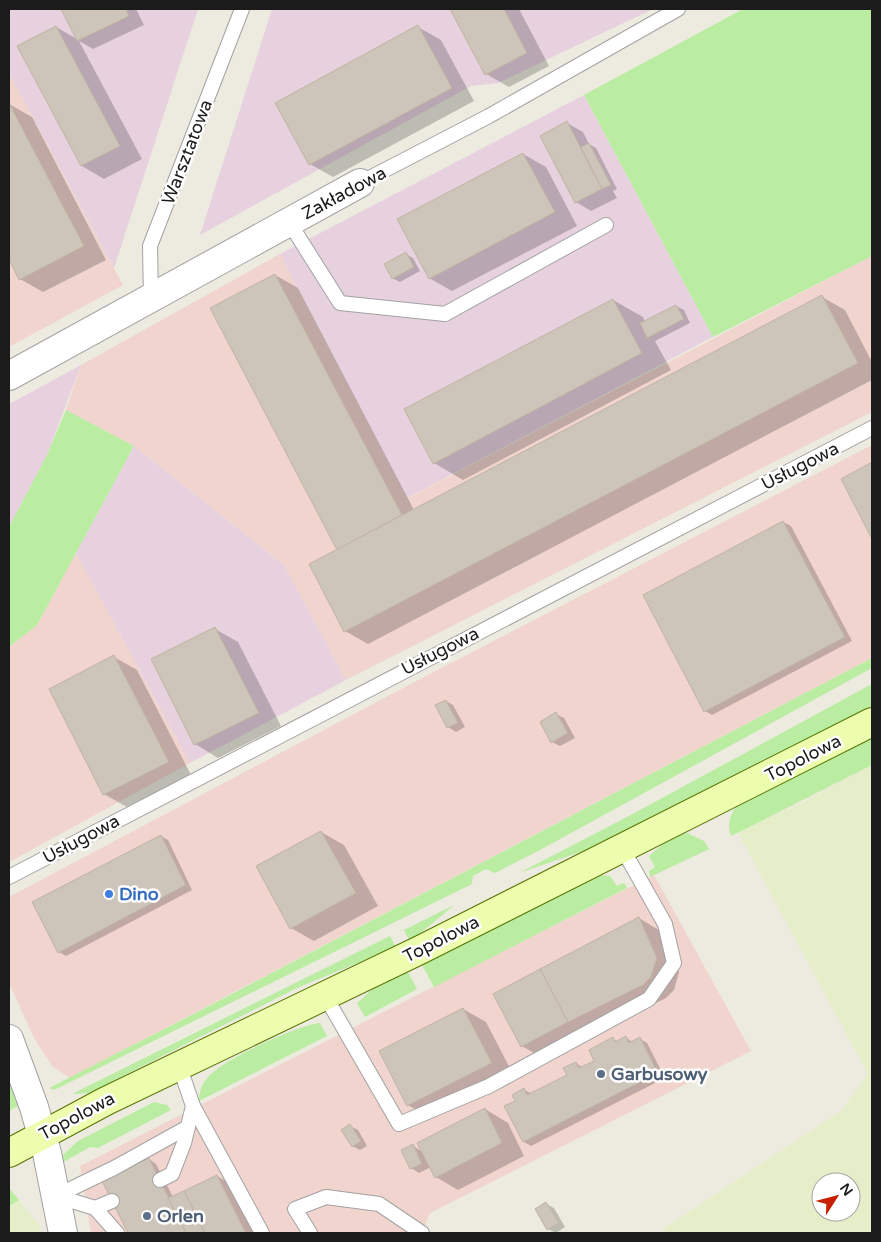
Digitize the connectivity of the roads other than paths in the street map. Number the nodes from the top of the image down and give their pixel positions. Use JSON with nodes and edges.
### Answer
{"nodes":[{"id":1,"x":242,"y":9,"type":"edge"},
{"id":2,"x":678,"y":9,"type":"edge"},
{"id":3,"x":360,"y":183,"type":"joint"},
{"id":4,"x":289,"y":222,"type":"junction"},
{"id":5,"x":606,"y":225,"type":"dead end"},
{"id":6,"x":151,"y":299,"type":"junction"},
{"id":7,"x":9,"y":376,"type":"edge"},
{"id":8,"x":872,"y":428,"type":"edge"},
{"id":9,"x":872,"y":722,"type":"edge"},
{"id":10,"x":622,"y":848,"type":"junction"},
{"id":11,"x":9,"y":877,"type":"edge"},
{"id":12,"x":324,"y":994,"type":"junction"},
{"id":13,"x":9,"y":1039,"type":"edge"},
{"id":14,"x":178,"y":1065,"type":"junction"},
{"id":15,"x":193,"y":1106,"type":"junction"},
{"id":16,"x":188,"y":1127,"type":"junction"},
{"id":17,"x":41,"y":1134,"type":"junction"},
{"id":18,"x":9,"y":1153,"type":"edge"},
{"id":19,"x":160,"y":1180,"type":"dead end"},
{"id":20,"x":56,"y":1196,"type":"junction"},
{"id":21,"x":112,"y":1201,"type":"dead end"},
{"id":22,"x":95,"y":1208,"type":"junction"},
{"id":23,"x":63,"y":1233,"type":"edge"},
{"id":24,"x":116,"y":1233,"type":"edge"},
{"id":25,"x":262,"y":1233,"type":"edge"},
{"id":26,"x":310,"y":1233,"type":"edge"},
{"id":27,"x":422,"y":1233,"type":"edge"}],
"edges":[{"from":1,"to":6,"type":"lane","name":"Warsztatowa"},
{"from":2,"to":3,"type":"lane","name":"Zakładowa"},
{"from":3,"to":4,"type":"street","name":"Zakładowa"},
{"from":4,"to":5,"type":"lane"},
{"from":4,"to":6,"type":"street","name":"Zakładowa"},
{"from":6,"to":7,"type":"street","name":"Zakładowa"},
{"from":8,"to":11,"type":"lane","name":"Usługowa"},
{"from":9,"to":10,"type":"main road","name":"Topolowa"},
{"from":10,"to":12,"type":"main road","name":"Topolowa"},
{"from":10,"to":12,"type":"lane"},
{"from":12,"to":14,"type":"main road","name":"Topolowa"},
{"from":13,"to":17,"type":"street"},
{"from":14,"to":15,"type":"lane"},
{"from":14,"to":17,"type":"main road","name":"Topolowa"},
{"from":15,"to":16,"type":"lane"},
{"from":15,"to":25,"type":"lane"},
{"from":16,"to":19,"type":"lane"},
{"from":16,"to":20,"type":"lane"},
{"from":17,"to":18,"type":"main road","name":"Topolowa"},
{"from":17,"to":20,"type":"street"},
{"from":20,"to":22,"type":"lane"},
{"from":20,"to":23,"type":"street"},
{"from":21,"to":22,"type":"lane"},
{"from":22,"to":24,"type":"lane"},
{"from":26,"to":27,"type":"lane"}]}
